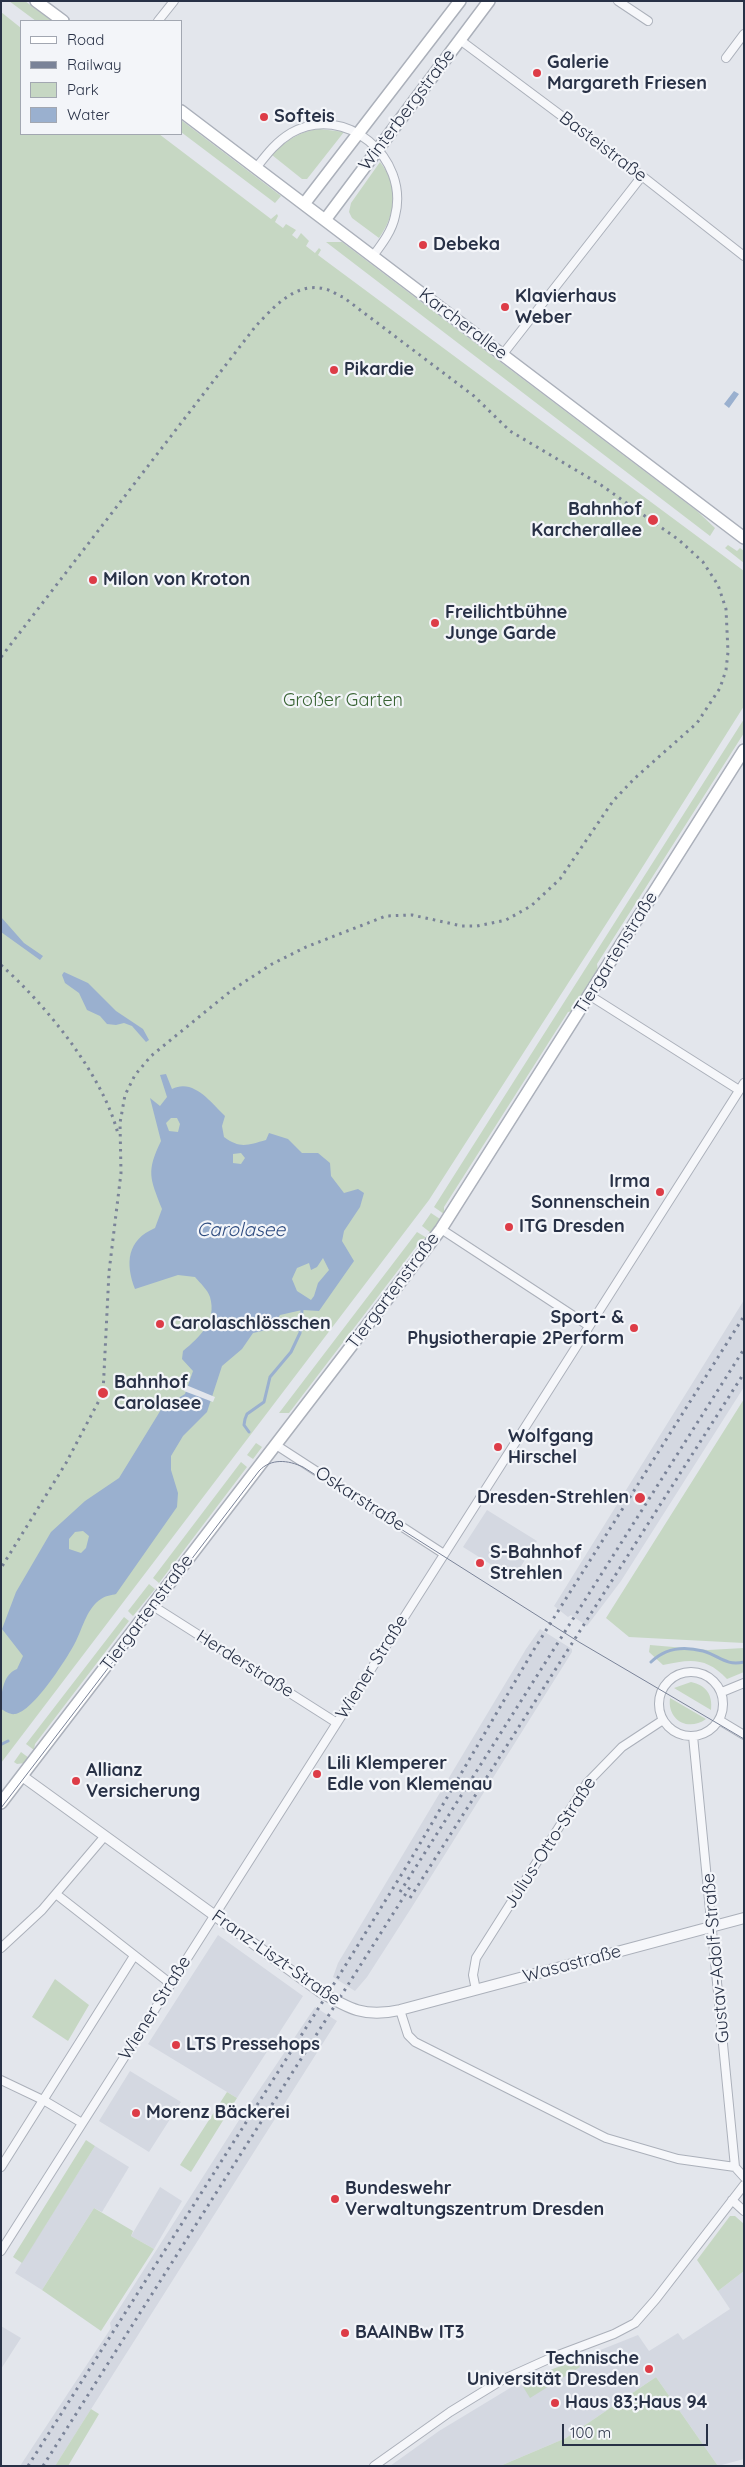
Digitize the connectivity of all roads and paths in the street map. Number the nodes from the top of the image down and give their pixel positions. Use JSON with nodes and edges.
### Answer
{"nodes":[{"id":1,"x":36,"y":1,"type":"edge"},
{"id":2,"x":174,"y":1,"type":"edge"},
{"id":3,"x":460,"y":1,"type":"edge"},
{"id":4,"x":489,"y":1,"type":"edge"},
{"id":5,"x":618,"y":1,"type":"edge"},
{"id":6,"x":62,"y":20,"type":"edge"},
{"id":7,"x":159,"y":20,"type":"edge"},
{"id":8,"x":648,"y":21,"type":"dead end"},
{"id":9,"x":744,"y":34,"type":"edge"},
{"id":10,"x":460,"y":40,"type":"junction"},
{"id":11,"x":726,"y":58,"type":"dead end"},
{"id":12,"x":182,"y":112,"type":"edge"},
{"id":13,"x":359,"y":134,"type":"junction"},
{"id":14,"x":378,"y":148,"type":"junction"},
{"id":15,"x":256,"y":168,"type":"junction"},
{"id":16,"x":642,"y":176,"type":"junction"},
{"id":17,"x":304,"y":204,"type":"junction"},
{"id":18,"x":325,"y":220,"type":"junction"},
{"id":19,"x":373,"y":256,"type":"junction"},
{"id":20,"x":744,"y":256,"type":"edge"},
{"id":21,"x":503,"y":354,"type":"junction"},
{"id":22,"x":744,"y":538,"type":"edge"},
{"id":23,"x":744,"y":750,"type":"edge"},
{"id":24,"x":589,"y":995,"type":"junction"},
{"id":25,"x":742,"y":1086,"type":"edge"},
{"id":26,"x":441,"y":1228,"type":"junction"},
{"id":27,"x":589,"y":1326,"type":"junction"},
{"id":28,"x":276,"y":1444,"type":"junction"},
{"id":29,"x":444,"y":1554,"type":"junction"},
{"id":30,"x":152,"y":1606,"type":"junction"},
{"id":31,"x":744,"y":1683,"type":"edge"},
{"id":32,"x":722,"y":1692,"type":"junction"},
{"id":33,"x":663,"y":1720,"type":"junction"},
{"id":34,"x":719,"y":1720,"type":"junction"},
{"id":35,"x":337,"y":1723,"type":"junction"},
{"id":36,"x":744,"y":1735,"type":"edge"},
{"id":37,"x":693,"y":1736,"type":"junction"},
{"id":38,"x":22,"y":1776,"type":"junction"},
{"id":39,"x":1,"y":1803,"type":"edge"},
{"id":40,"x":104,"y":1837,"type":"junction"},
{"id":41,"x":56,"y":1894,"type":"junction"},
{"id":42,"x":214,"y":1916,"type":"junction"},
{"id":43,"x":744,"y":1918,"type":"edge"},
{"id":44,"x":713,"y":1926,"type":"junction"},
{"id":45,"x":1,"y":1948,"type":"edge"},
{"id":46,"x":134,"y":1956,"type":"junction"},
{"id":47,"x":171,"y":1984,"type":"junction"},
{"id":48,"x":476,"y":1990,"type":"junction"},
{"id":49,"x":400,"y":2010,"type":"junction"},
{"id":50,"x":1,"y":2080,"type":"edge"},
{"id":51,"x":45,"y":2101,"type":"junction"},
{"id":52,"x":82,"y":2123,"type":"junction"},
{"id":53,"x":1,"y":2148,"type":"edge"},
{"id":54,"x":10,"y":2153,"type":"junction"},
{"id":55,"x":1,"y":2167,"type":"edge"},
{"id":56,"x":735,"y":2167,"type":"junction"},
{"id":57,"x":744,"y":2177,"type":"edge"},
{"id":58,"x":744,"y":2185,"type":"edge"},
{"id":59,"x":732,"y":2200,"type":"junction"},
{"id":60,"x":744,"y":2211,"type":"edge"},
{"id":61,"x":1,"y":2251,"type":"edge"},
{"id":62,"x":374,"y":2466,"type":"edge"}],
"edges":[{"from":1,"to":6,"type":"main road"},
{"from":2,"to":7,"type":"street"},
{"from":3,"to":13,"type":"main road","name":"Winterbergstraße"},
{"from":4,"to":10,"type":"main road","name":"Winterbergstraße"},
{"from":5,"to":8,"type":"street"},
{"from":9,"to":11,"type":"street"},
{"from":10,"to":14,"type":"main road","name":"Winterbergstraße"},
{"from":10,"to":16,"type":"street","name":"Basteistraße"},
{"from":12,"to":15,"type":"main road","name":"Karcherallee"},
{"from":13,"to":14,"type":"street"},
{"from":13,"to":15,"type":"street"},
{"from":13,"to":17,"type":"main road","name":"Winterbergstraße"},
{"from":14,"to":18,"type":"main road","name":"Winterbergstraße"},
{"from":14,"to":19,"type":"street"},
{"from":15,"to":17,"type":"main road","name":"Karcherallee"},
{"from":16,"to":20,"type":"street","name":"Basteistraße"},
{"from":16,"to":21,"type":"street"},
{"from":17,"to":18,"type":"main road","name":"Karcherallee"},
{"from":18,"to":19,"type":"main road","name":"Karcherallee"},
{"from":19,"to":21,"type":"main road","name":"Karcherallee"},
{"from":21,"to":22,"type":"main road","name":"Karcherallee"},
{"from":23,"to":24,"type":"main road","name":"Tiergartenstraße"},
{"from":24,"to":25,"type":"street"},
{"from":24,"to":26,"type":"main road","name":"Tiergartenstraße"},
{"from":25,"to":27,"type":"street","name":"Wiener Straße"},
{"from":26,"to":27,"type":"street"},
{"from":26,"to":28,"type":"main road","name":"Tiergartenstraße"},
{"from":27,"to":29,"type":"street","name":"Wiener Straße"},
{"from":28,"to":29,"type":"street","name":"Oskarstraße"},
{"from":28,"to":30,"type":"main road","name":"Tiergartenstraße"},
{"from":29,"to":35,"type":"street","name":"Wiener Straße"},
{"from":30,"to":35,"type":"street","name":"Herderstraße"},
{"from":30,"to":38,"type":"main road","name":"Tiergartenstraße"},
{"from":31,"to":32,"type":"street"},
{"from":32,"to":33,"type":"street"},
{"from":32,"to":34,"type":"street"},
{"from":33,"to":37,"type":"street"},
{"from":33,"to":48,"type":"street","name":"Julius-Otto-Straße"},
{"from":34,"to":36,"type":"street"},
{"from":34,"to":37,"type":"street"},
{"from":35,"to":42,"type":"street","name":"Wiener Straße"},
{"from":37,"to":44,"type":"street","name":"Gustav-Adolf-Straße"},
{"from":38,"to":39,"type":"main road","name":"Tiergartenstraße"},
{"from":38,"to":40,"type":"street","name":"Franz-Liszt-Straße"},
{"from":40,"to":41,"type":"street"},
{"from":40,"to":42,"type":"street","name":"Franz-Liszt-Straße"},
{"from":41,"to":45,"type":"street"},
{"from":41,"to":46,"type":"street"},
{"from":42,"to":47,"type":"street","name":"Wiener Straße"},
{"from":42,"to":49,"type":"street","name":"Franz-Liszt-Straße"},
{"from":43,"to":44,"type":"street","name":"Wasastraße"},
{"from":44,"to":48,"type":"street","name":"Wasastraße"},
{"from":44,"to":56,"type":"street","name":"Gustav-Adolf-Straße"},
{"from":46,"to":47,"type":"street"},
{"from":46,"to":51,"type":"street"},
{"from":47,"to":52,"type":"street","name":"Wiener Straße"},
{"from":48,"to":49,"type":"street","name":"Wasastraße"},
{"from":49,"to":56,"type":"street"},
{"from":50,"to":51,"type":"street"},
{"from":51,"to":52,"type":"street"},
{"from":51,"to":54,"type":"street"},
{"from":52,"to":61,"type":"street","name":"Wiener Straße"},
{"from":53,"to":54,"type":"street"},
{"from":54,"to":55,"type":"street"},
{"from":56,"to":57,"type":"street"},
{"from":58,"to":59,"type":"street"},
{"from":59,"to":60,"type":"street"},
{"from":59,"to":62,"type":"street"}]}
